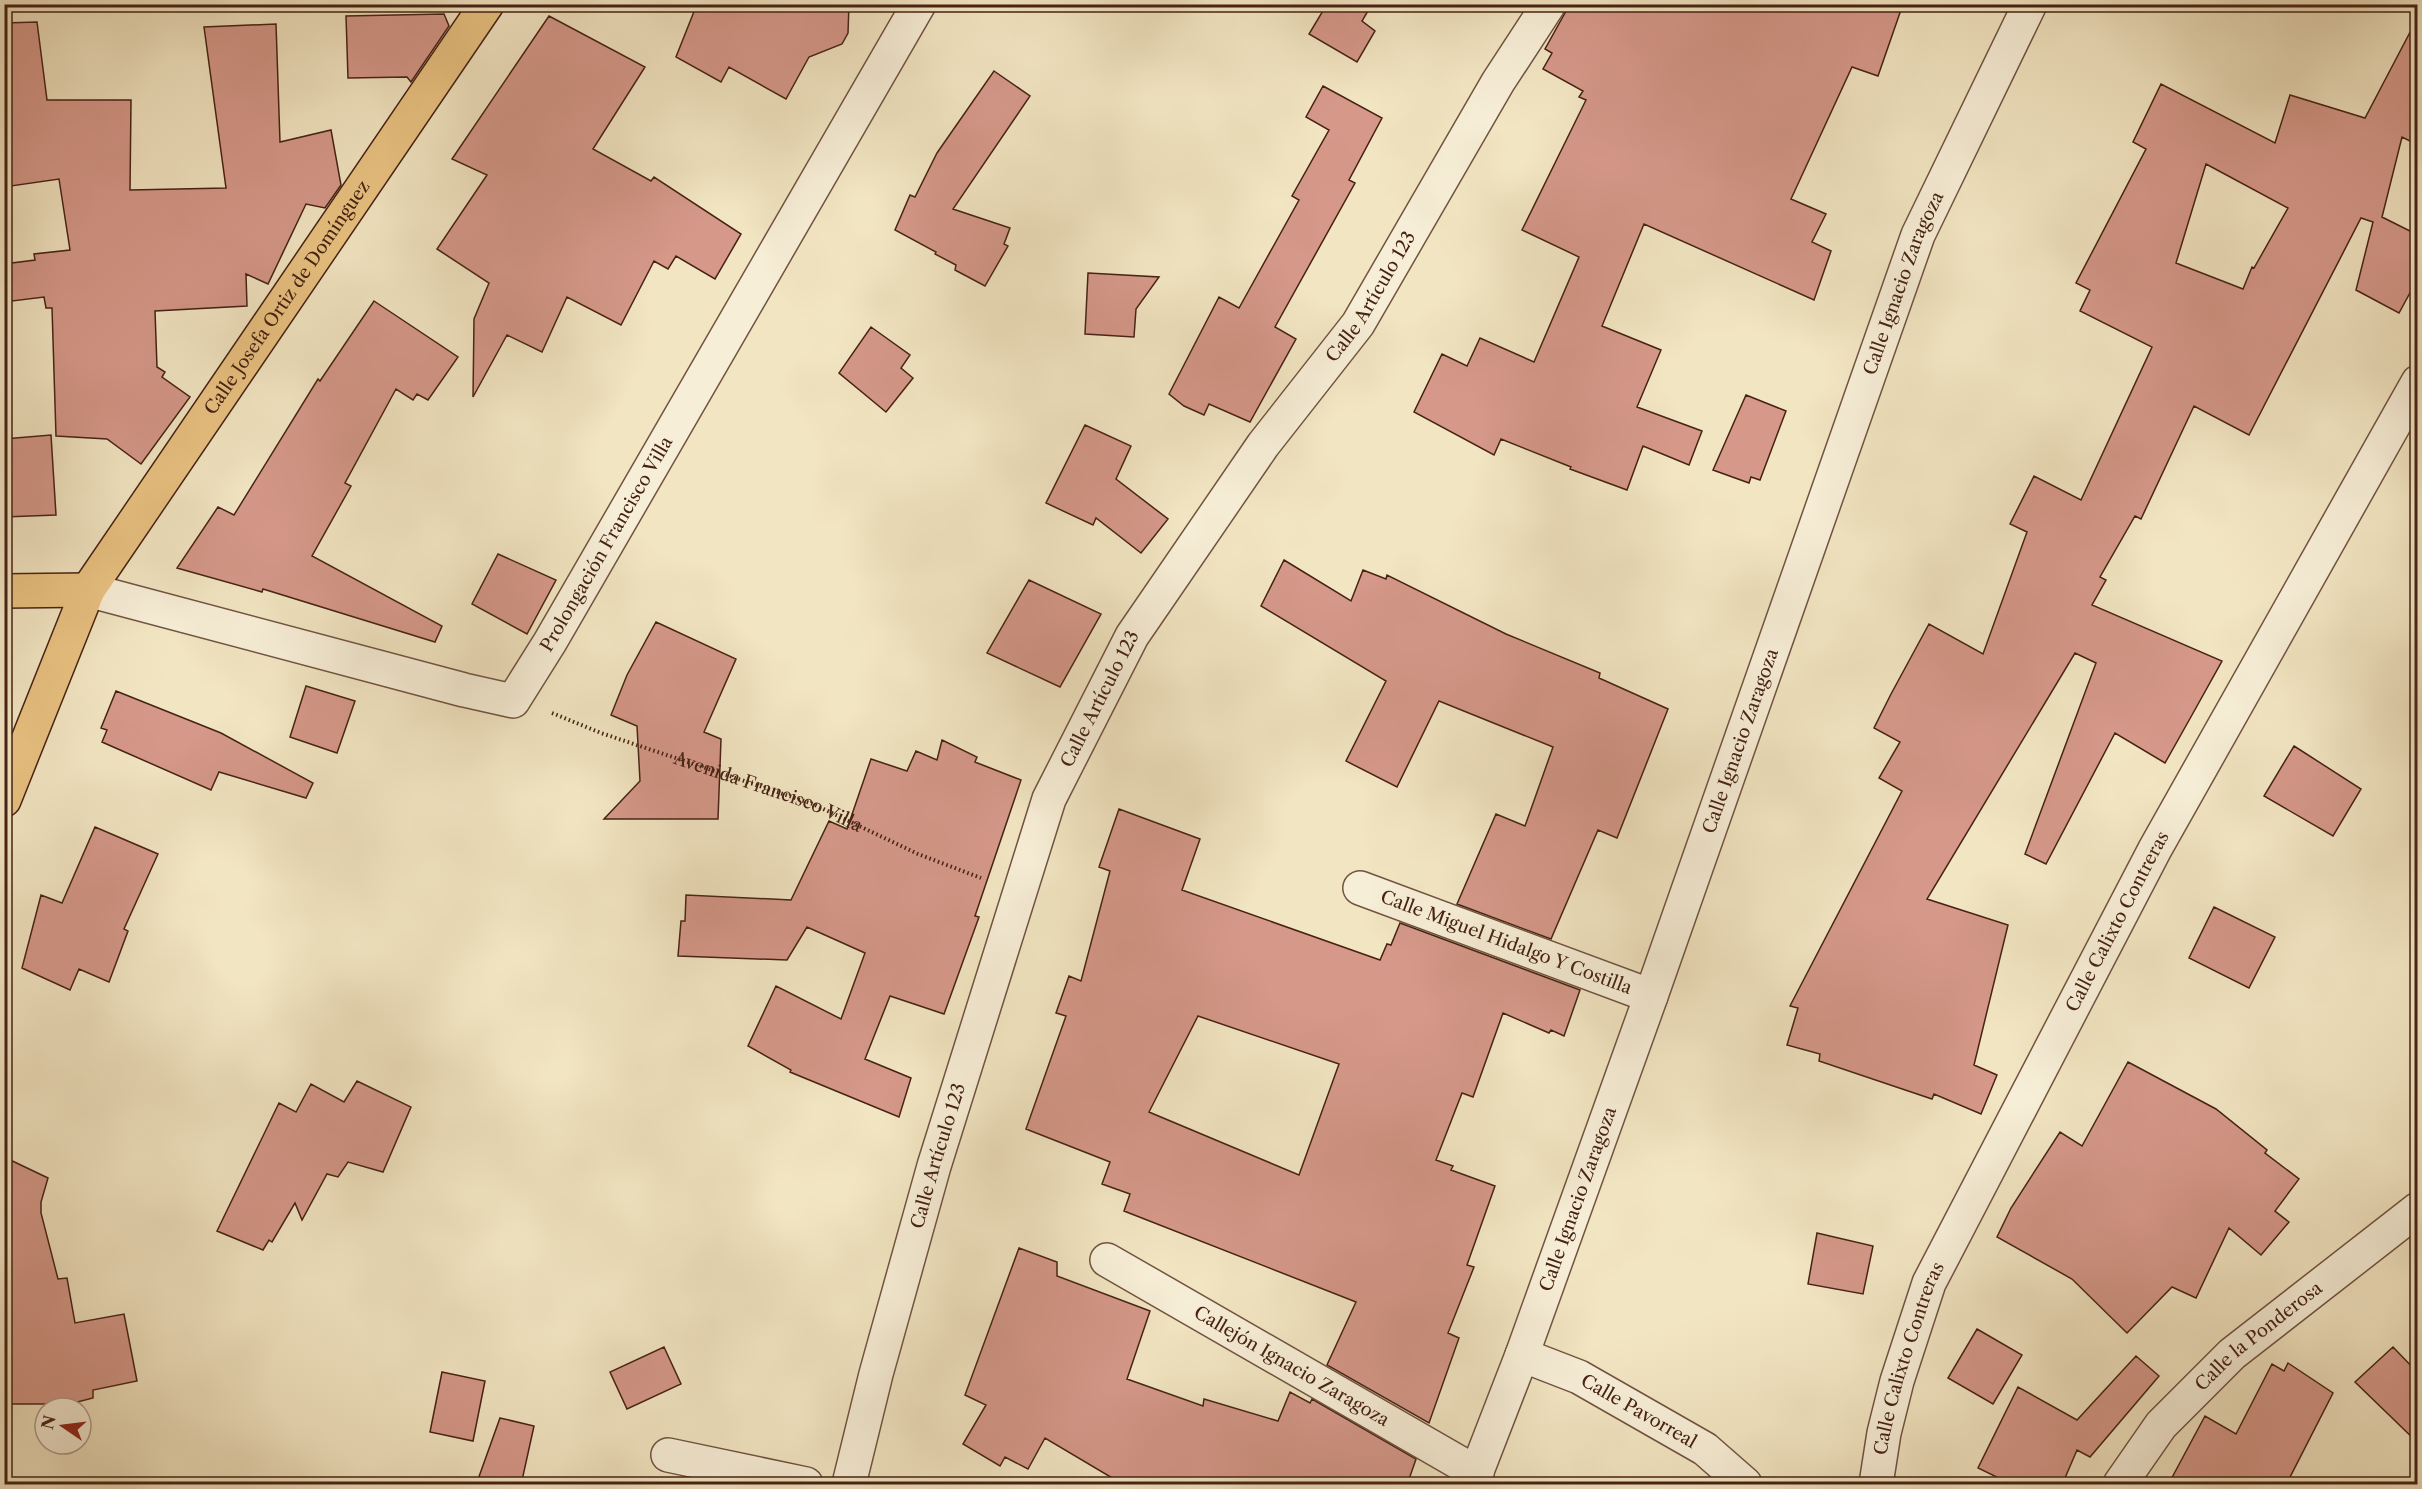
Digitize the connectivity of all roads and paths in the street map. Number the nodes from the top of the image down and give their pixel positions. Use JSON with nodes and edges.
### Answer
{"nodes":[{"id":1,"x":487,"y":4,"type":"edge"},
{"id":2,"x":919,"y":4,"type":"edge"},
{"id":3,"x":1549,"y":4,"type":"edge"},
{"id":4,"x":2030,"y":4,"type":"edge"},
{"id":5,"x":2418,"y":382,"type":"edge"},
{"id":6,"x":88,"y":590,"type":"junction"},
{"id":7,"x":4,"y":591,"type":"edge"},
{"id":8,"x":513,"y":701,"type":"junction"},
{"id":9,"x":4,"y":800,"type":"edge"},
{"id":10,"x":1360,"y":888,"type":"dead end"},
{"id":11,"x":1018,"y":892,"type":"junction"},
{"id":12,"x":1651,"y":996,"type":"junction"},
{"id":13,"x":2418,"y":1209,"type":"edge"},
{"id":14,"x":1107,"y":1260,"type":"dead end"},
{"id":15,"x":1522,"y":1355,"type":"junction"},
{"id":16,"x":668,"y":1455,"type":"dead end"},
{"id":17,"x":1474,"y":1479,"type":"edge"},
{"id":18,"x":806,"y":1485,"type":"edge"},
{"id":19,"x":849,"y":1485,"type":"edge"},
{"id":20,"x":1745,"y":1485,"type":"edge"},
{"id":21,"x":1876,"y":1485,"type":"edge"},
{"id":22,"x":2120,"y":1485,"type":"edge"}],
"edges":[{"from":1,"to":6,"type":"main road","name":"Calle Josefa Ortiz de Domínguez"},
{"from":2,"to":8,"type":"street","name":"Prolongación Francisco Villa"},
{"from":3,"to":11,"type":"street","name":"Calle Artículo 123"},
{"from":4,"to":12,"type":"street","name":"Calle Ignacio Zaragoza"},
{"from":5,"to":21,"type":"street","name":"Calle Calixto Contreras"},
{"from":6,"to":7,"type":"main road"},
{"from":6,"to":8,"type":"street"},
{"from":6,"to":9,"type":"main road","name":"Calle Josefa Ortiz de Domínguez"},
{"from":8,"to":11,"type":"path","name":"Avenida Francisco Villa"},
{"from":10,"to":12,"type":"street","name":"Calle Miguel Hidalgo Y Costilla"},
{"from":11,"to":19,"type":"street","name":"Calle Artículo 123"},
{"from":12,"to":15,"type":"street","name":"Calle Ignacio Zaragoza"},
{"from":13,"to":22,"type":"street","name":"Calle la Ponderosa"},
{"from":14,"to":17,"type":"street","name":"Callejón Ignacio Zaragoza"},
{"from":15,"to":17,"type":"street","name":"Calle Ignacio Zaragoza"},
{"from":15,"to":20,"type":"street","name":"Calle Pavorreal"},
{"from":16,"to":18,"type":"street"}]}
